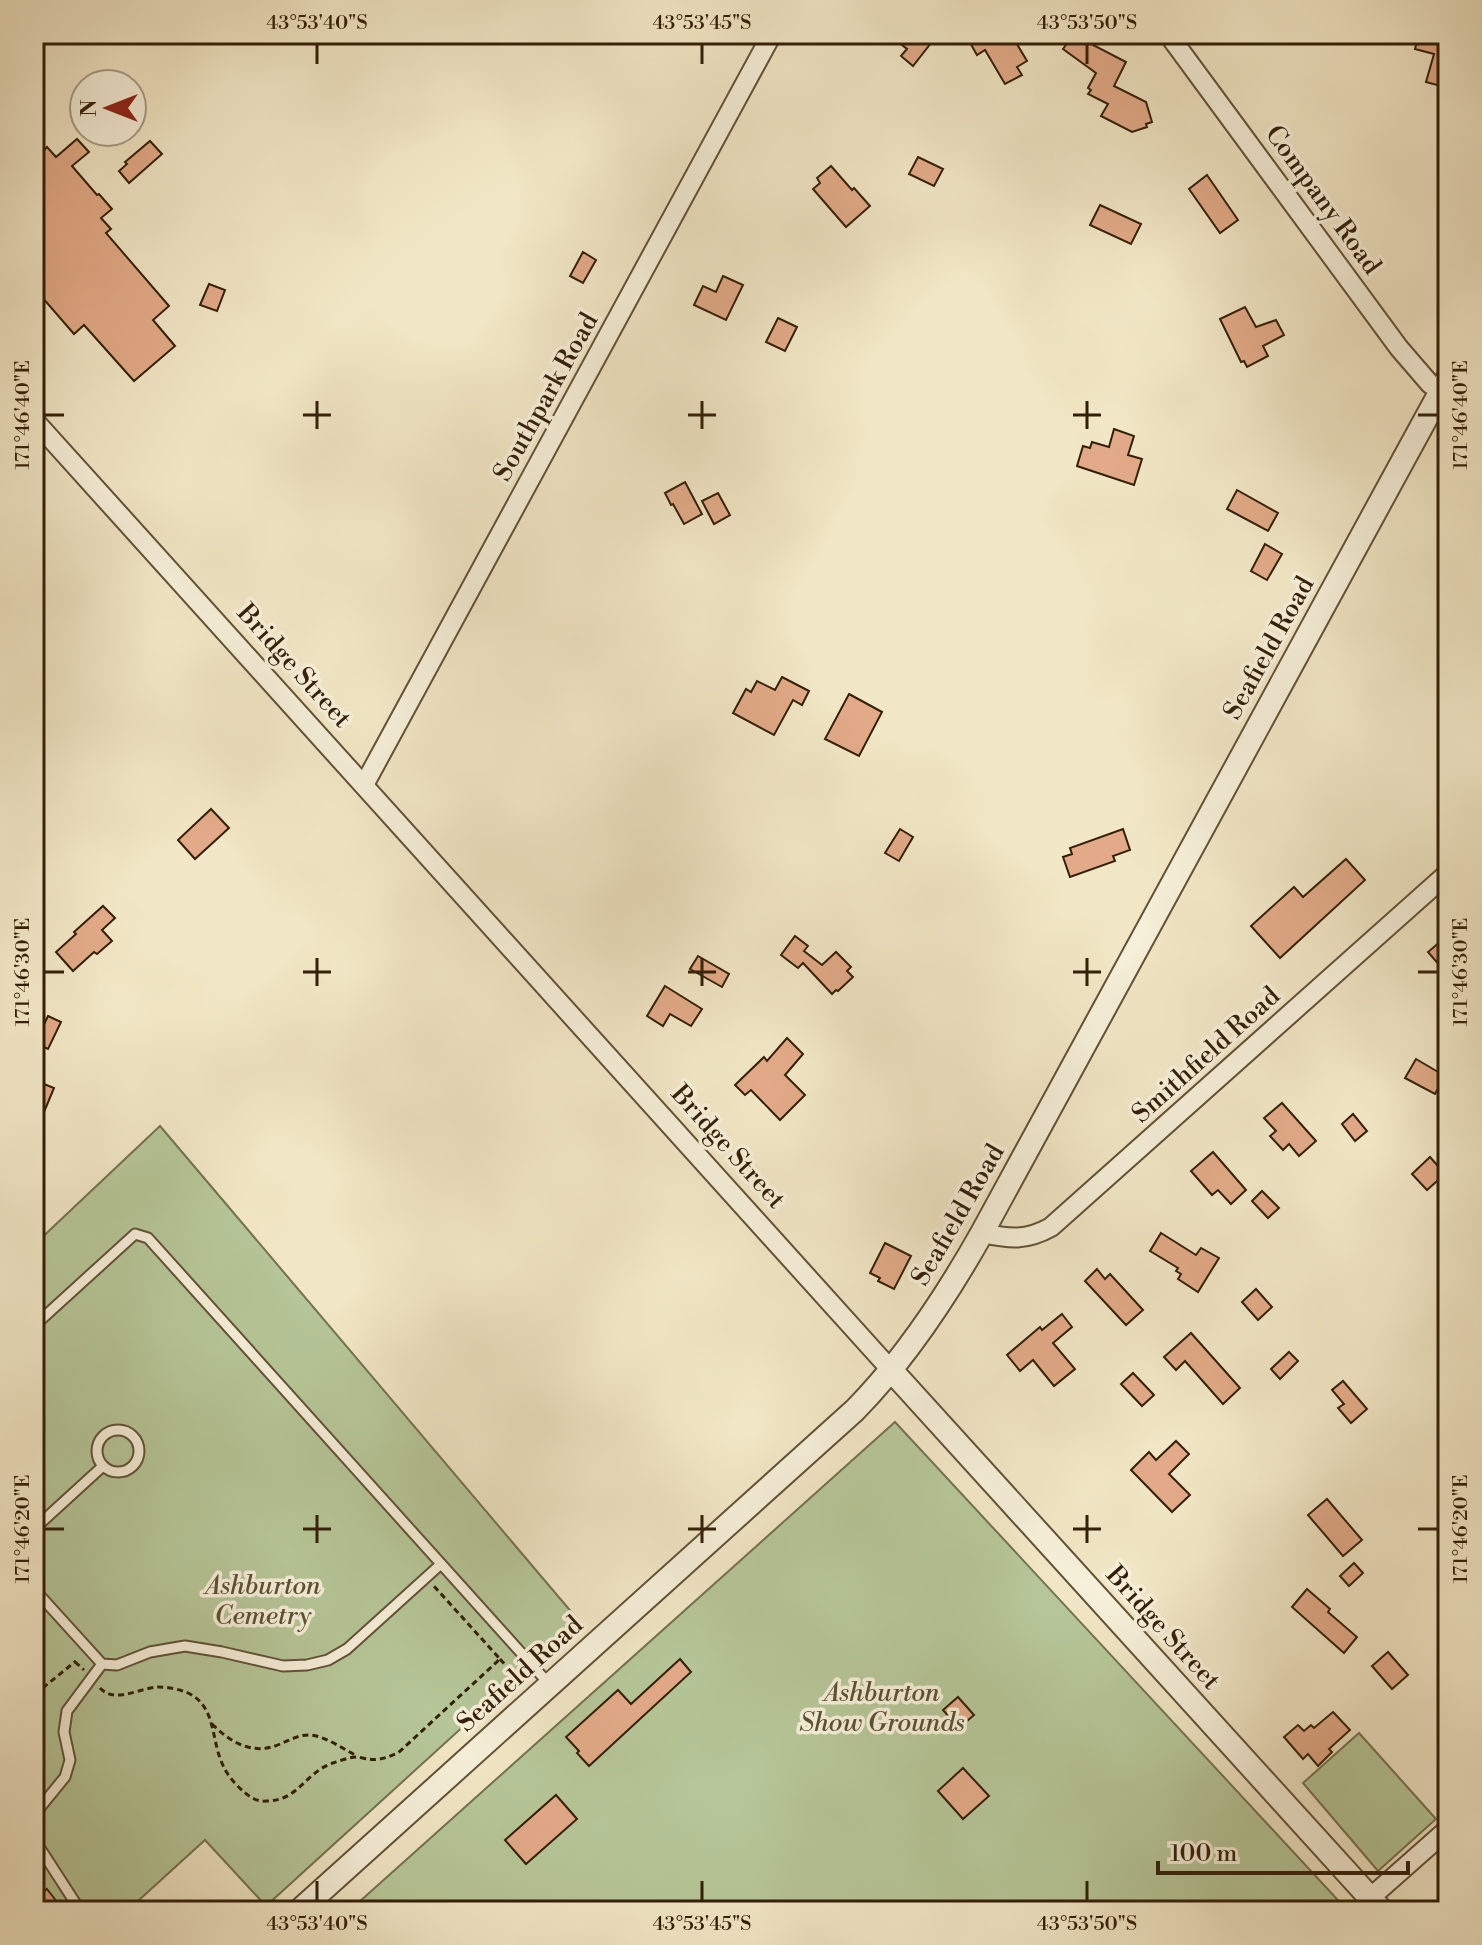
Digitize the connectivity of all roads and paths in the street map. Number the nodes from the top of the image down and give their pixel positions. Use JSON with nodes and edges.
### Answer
{"nodes":[{"id":1,"x":772,"y":34,"type":"edge"},
{"id":2,"x":1168,"y":34,"type":"edge"},
{"id":3,"x":1445,"y":384,"type":"edge"},
{"id":4,"x":34,"y":420,"type":"edge"},
{"id":5,"x":364,"y":785,"type":"junction"},
{"id":6,"x":1448,"y":873,"type":"edge"},
{"id":7,"x":982,"y":1233,"type":"junction"},
{"id":8,"x":34,"y":1326,"type":"edge"},
{"id":9,"x":891,"y":1370,"type":"junction"},
{"id":10,"x":103,"y":1466,"type":"junction"},
{"id":11,"x":34,"y":1529,"type":"edge"},
{"id":12,"x":441,"y":1564,"type":"junction"},
{"id":13,"x":426,"y":1578,"type":"junction"},
{"id":14,"x":34,"y":1589,"type":"edge"},
{"id":15,"x":90,"y":1650,"type":"junction"},
{"id":16,"x":500,"y":1659,"type":"junction"},
{"id":17,"x":75,"y":1662,"type":"junction"},
{"id":18,"x":102,"y":1664,"type":"junction"},
{"id":19,"x":92,"y":1678,"type":"junction"},
{"id":20,"x":34,"y":1692,"type":"edge"},
{"id":21,"x":542,"y":1692,"type":"junction"},
{"id":22,"x":212,"y":1724,"type":"junction"},
{"id":23,"x":357,"y":1756,"type":"junction"},
{"id":24,"x":34,"y":1815,"type":"edge"},
{"id":25,"x":1448,"y":1829,"type":"edge"},
{"id":26,"x":34,"y":1839,"type":"edge"},
{"id":27,"x":1376,"y":1905,"type":"edge"},
{"id":28,"x":79,"y":1911,"type":"edge"},
{"id":29,"x":299,"y":1911,"type":"edge"}],
"edges":[{"from":1,"to":5,"type":"street","name":"Southpark Road"},
{"from":2,"to":3,"type":"street","name":"Company Road"},
{"from":3,"to":7,"type":"street","name":"Seafield Road"},
{"from":4,"to":5,"type":"street","name":"Bridge Street"},
{"from":5,"to":9,"type":"street","name":"Bridge Street"},
{"from":6,"to":7,"type":"street","name":"Smithfield Road"},
{"from":7,"to":9,"type":"street","name":"Seafield Road"},
{"from":8,"to":12,"type":"lane"},
{"from":9,"to":21,"type":"street","name":"Seafield Road"},
{"from":9,"to":27,"type":"street","name":"Bridge Street"},
{"from":10,"to":10,"type":"lane"},
{"from":10,"to":11,"type":"lane"},
{"from":12,"to":13,"type":"lane"},
{"from":12,"to":21,"type":"lane"},
{"from":13,"to":16,"type":"path"},
{"from":13,"to":18,"type":"lane"},
{"from":14,"to":15,"type":"lane"},
{"from":15,"to":17,"type":"path"},
{"from":15,"to":18,"type":"lane"},
{"from":16,"to":21,"type":"path"},
{"from":16,"to":23,"type":"path"},
{"from":17,"to":19,"type":"path"},
{"from":17,"to":20,"type":"path"},
{"from":18,"to":19,"type":"lane"},
{"from":19,"to":22,"type":"path"},
{"from":19,"to":24,"type":"lane"},
{"from":21,"to":29,"type":"street","name":"Seafield Road"},
{"from":22,"to":23,"type":"path"},
{"from":22,"to":23,"type":"path"},
{"from":25,"to":27,"type":"street"},
{"from":26,"to":28,"type":"lane"}]}
